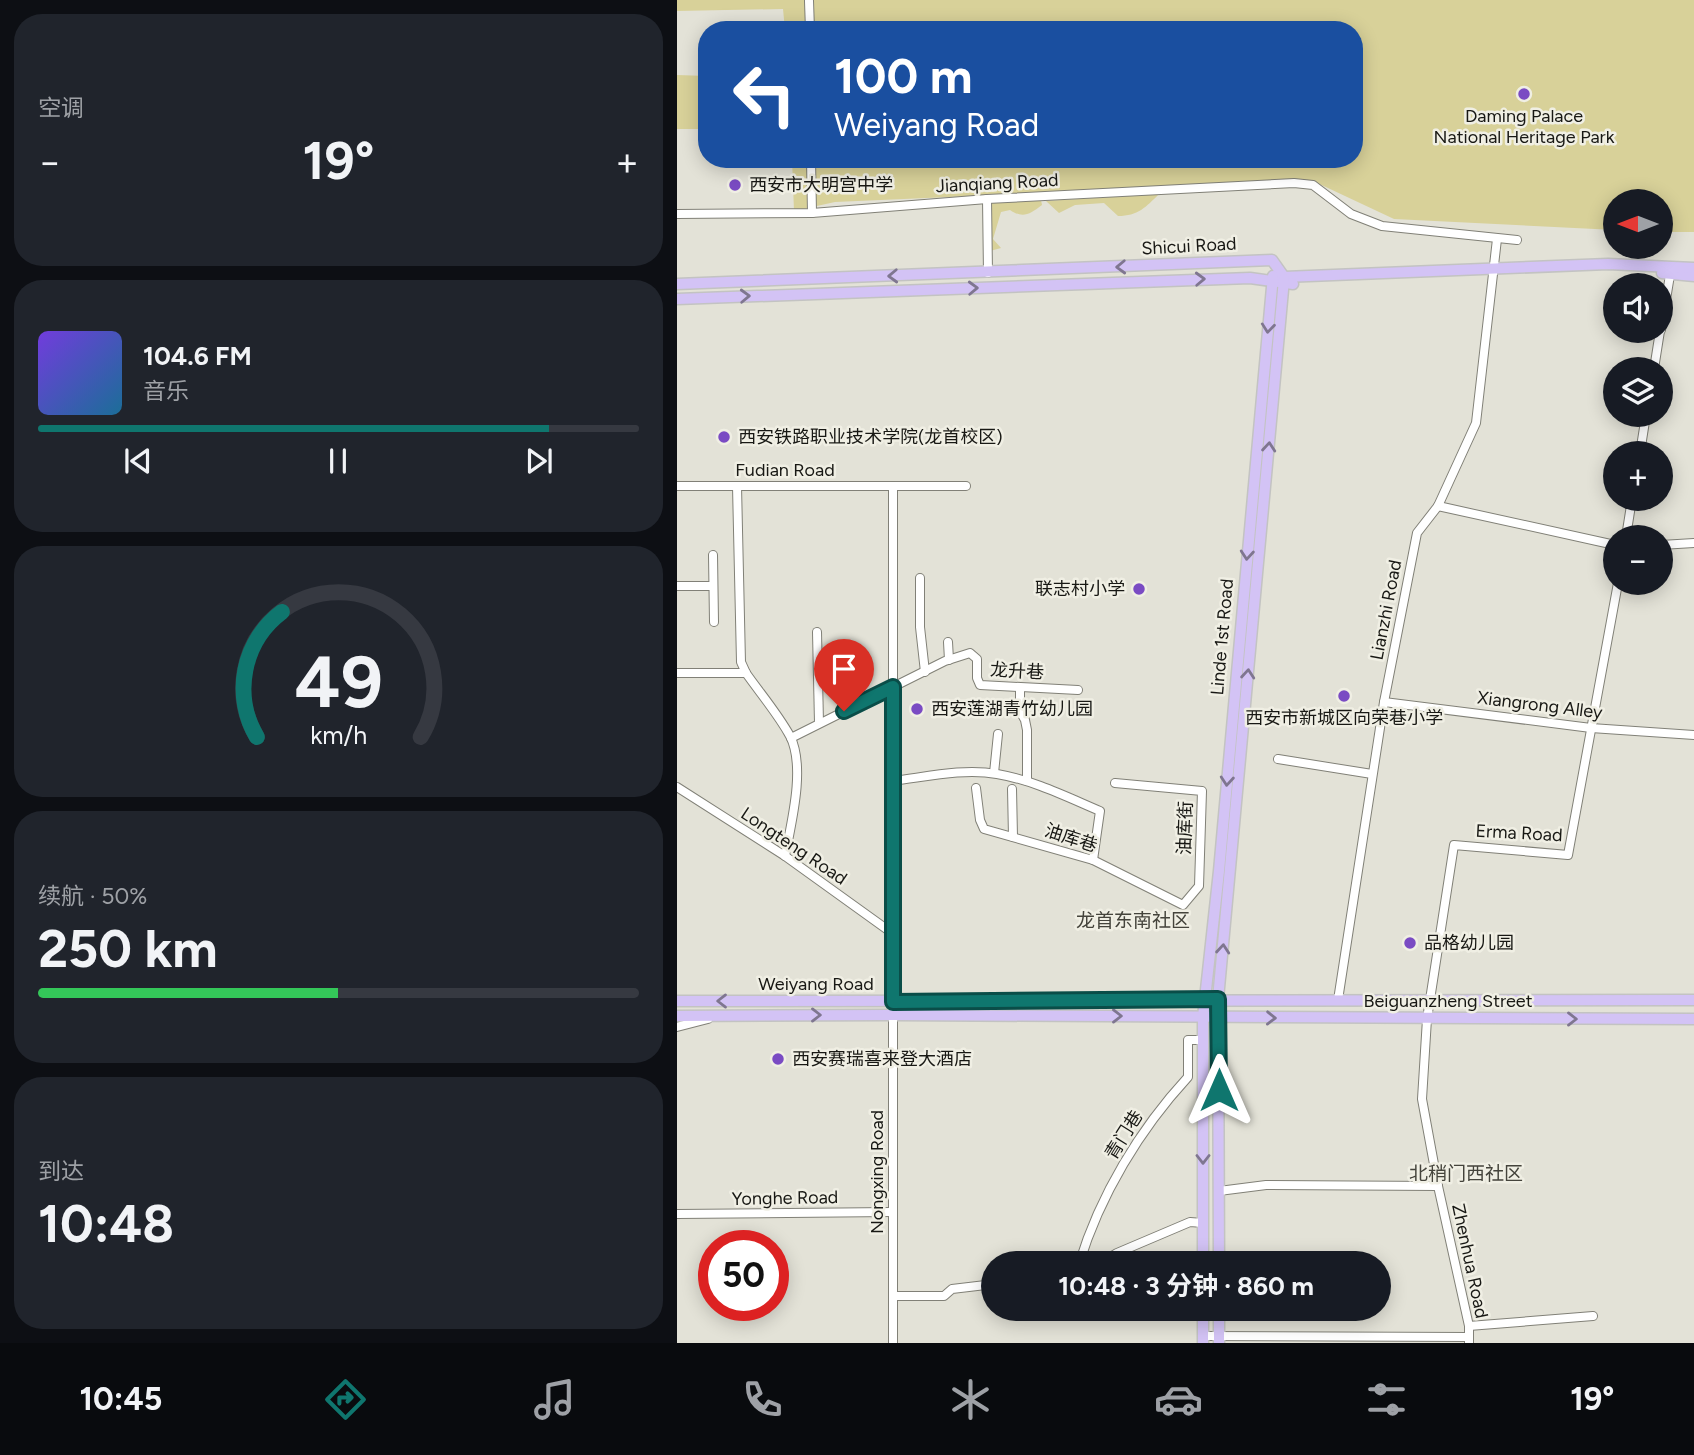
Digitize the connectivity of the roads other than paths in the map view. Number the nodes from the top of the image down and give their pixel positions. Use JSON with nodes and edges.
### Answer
{"nodes":[{"id":1,"x":809,"y":1,"type":"edge"},
{"id":2,"x":809,"y":21,"type":"edge"},
{"id":3,"x":811,"y":168,"type":"edge"},
{"id":4,"x":987,"y":199,"type":"junction"},
{"id":5,"x":812,"y":212,"type":"junction"},
{"id":6,"x":677,"y":214,"type":"edge"},
{"id":7,"x":1498,"y":239,"type":"junction"},
{"id":8,"x":1517,"y":240,"type":"dead end"},
{"id":9,"x":1272,"y":260,"type":"joint"},
{"id":10,"x":1694,"y":268,"type":"edge"},
{"id":11,"x":1671,"y":270,"type":"junction"},
{"id":12,"x":1494,"y":272,"type":"junction"},
{"id":13,"x":988,"y":273,"type":"junction"},
{"id":14,"x":1670,"y":273,"type":"edge"},
{"id":15,"x":1694,"y":276,"type":"edge"},
{"id":16,"x":1280,"y":281,"type":"junction"},
{"id":17,"x":677,"y":284,"type":"edge"},
{"id":18,"x":677,"y":299,"type":"edge"},
{"id":19,"x":677,"y":486,"type":"edge"},
{"id":20,"x":737,"y":486,"type":"junction"},
{"id":21,"x":893,"y":486,"type":"junction"},
{"id":22,"x":966,"y":486,"type":"dead end"},
{"id":23,"x":1438,"y":506,"type":"junction"},
{"id":24,"x":1603,"y":542,"type":"edge"},
{"id":25,"x":1694,"y":543,"type":"edge"},
{"id":26,"x":1673,"y":544,"type":"edge"},
{"id":27,"x":713,"y":555,"type":"dead end"},
{"id":28,"x":920,"y":578,"type":"dead end"},
{"id":29,"x":677,"y":586,"type":"edge"},
{"id":30,"x":713,"y":586,"type":"junction"},
{"id":31,"x":1616,"y":595,"type":"edge"},
{"id":32,"x":714,"y":622,"type":"dead end"},
{"id":33,"x":817,"y":632,"type":"dead end"},
{"id":34,"x":948,"y":642,"type":"dead end"},
{"id":35,"x":949,"y":660,"type":"junction"},
{"id":36,"x":925,"y":672,"type":"junction"},
{"id":37,"x":677,"y":673,"type":"edge"},
{"id":38,"x":746,"y":673,"type":"junction"},
{"id":39,"x":893,"y":687,"type":"junction"},
{"id":40,"x":1020,"y":688,"type":"junction"},
{"id":41,"x":1078,"y":690,"type":"dead end"},
{"id":42,"x":1383,"y":702,"type":"junction"},
{"id":43,"x":819,"y":723,"type":"junction"},
{"id":44,"x":1591,"y":728,"type":"junction"},
{"id":45,"x":998,"y":734,"type":"dead end"},
{"id":46,"x":1694,"y":735,"type":"edge"},
{"id":47,"x":791,"y":738,"type":"junction"},
{"id":48,"x":1278,"y":759,"type":"dead end"},
{"id":49,"x":994,"y":774,"type":"junction"},
{"id":50,"x":1372,"y":774,"type":"junction"},
{"id":51,"x":1027,"y":781,"type":"junction"},
{"id":52,"x":893,"y":782,"type":"junction"},
{"id":53,"x":1115,"y":783,"type":"dead end"},
{"id":54,"x":677,"y":787,"type":"edge"},
{"id":55,"x":976,"y":788,"type":"dead end"},
{"id":56,"x":1012,"y":789,"type":"dead end"},
{"id":57,"x":1013,"y":837,"type":"junction"},
{"id":58,"x":785,"y":856,"type":"junction"},
{"id":59,"x":1093,"y":860,"type":"junction"},
{"id":60,"x":1183,"y":905,"type":"joint"},
{"id":61,"x":892,"y":933,"type":"junction"},
{"id":62,"x":1212,"y":1000,"type":"junction"},
{"id":63,"x":1338,"y":1000,"type":"junction"},
{"id":64,"x":1694,"y":1000,"type":"edge"},
{"id":65,"x":677,"y":1001,"type":"edge"},
{"id":66,"x":1430,"y":1001,"type":"junction"},
{"id":67,"x":893,"y":1002,"type":"junction"},
{"id":68,"x":892,"y":1015,"type":"junction"},
{"id":69,"x":677,"y":1016,"type":"edge"},
{"id":70,"x":724,"y":1016,"type":"junction"},
{"id":71,"x":1203,"y":1017,"type":"junction"},
{"id":72,"x":1219,"y":1017,"type":"junction"},
{"id":73,"x":1427,"y":1019,"type":"junction"},
{"id":74,"x":1694,"y":1019,"type":"edge"},
{"id":75,"x":677,"y":1027,"type":"edge"},
{"id":76,"x":1203,"y":1040,"type":"junction"},
{"id":77,"x":1438,"y":1186,"type":"junction"},
{"id":78,"x":1219,"y":1191,"type":"junction"},
{"id":79,"x":892,"y":1212,"type":"junction"},
{"id":80,"x":677,"y":1213,"type":"edge"},
{"id":81,"x":1203,"y":1223,"type":"junction"},
{"id":82,"x":1083,"y":1251,"type":"edge"},
{"id":83,"x":1122,"y":1251,"type":"edge"},
{"id":84,"x":1203,"y":1251,"type":"edge"},
{"id":85,"x":1219,"y":1251,"type":"edge"},
{"id":86,"x":981,"y":1286,"type":"edge"},
{"id":87,"x":893,"y":1296,"type":"junction"},
{"id":88,"x":1593,"y":1315,"type":"dead end"},
{"id":89,"x":1203,"y":1321,"type":"edge"},
{"id":90,"x":1219,"y":1321,"type":"edge"},
{"id":91,"x":1469,"y":1326,"type":"junction"},
{"id":92,"x":1219,"y":1339,"type":"edge"},
{"id":93,"x":1203,"y":1340,"type":"edge"},
{"id":94,"x":1469,"y":1340,"type":"edge"},
{"id":95,"x":893,"y":1343,"type":"edge"}],
"edges":[{"from":1,"to":2,"type":"street"},
{"from":3,"to":5,"type":"street"},
{"from":4,"to":5,"type":"street","name":"Jianqiang Road"},
{"from":4,"to":7,"type":"street","name":"Jianqiang Road"},
{"from":4,"to":13,"type":"street"},
{"from":5,"to":6,"type":"street","name":"Jianqiang Road"},
{"from":7,"to":8,"type":"street","name":"Jianqiang Road"},
{"from":7,"to":12,"type":"street","name":"Lianzhi Road"},
{"from":9,"to":13,"type":"main road","name":"Shicui Road","one_way":true},
{"from":9,"to":16,"type":"main road","name":"Linde 1st Road"},
{"from":10,"to":11,"type":"main road","name":"Shicui Road"},
{"from":11,"to":12,"type":"main road","name":"Shicui Road"},
{"from":11,"to":14,"type":"street"},
{"from":11,"to":15,"type":"main road","name":"Shicui Road"},
{"from":12,"to":16,"type":"main road","name":"Shicui Road"},
{"from":12,"to":23,"type":"street","name":"Lianzhi Road"},
{"from":13,"to":17,"type":"main road","name":"Shicui Road","one_way":true},
{"from":18,"to":16,"type":"main road","name":"Shicui Road","one_way":true},
{"from":16,"to":62,"type":"main road","name":"Linde 1st Road"},
{"from":19,"to":20,"type":"street","name":"Fudian Road"},
{"from":20,"to":21,"type":"street","name":"Fudian Road"},
{"from":20,"to":38,"type":"street"},
{"from":21,"to":22,"type":"street","name":"Fudian Road"},
{"from":21,"to":39,"type":"street","name":"Nongxing Road"},
{"from":23,"to":24,"type":"street"},
{"from":23,"to":42,"type":"street","name":"Lianzhi Road"},
{"from":25,"to":26,"type":"street"},
{"from":27,"to":30,"type":"street"},
{"from":28,"to":36,"type":"street"},
{"from":29,"to":30,"type":"street"},
{"from":30,"to":32,"type":"street"},
{"from":31,"to":44,"type":"street","name":"Erma Road"},
{"from":33,"to":43,"type":"street"},
{"from":34,"to":35,"type":"street"},
{"from":35,"to":36,"type":"street"},
{"from":35,"to":40,"type":"street","name":"龙升巷"},
{"from":36,"to":39,"type":"street"},
{"from":37,"to":38,"type":"street"},
{"from":38,"to":47,"type":"street"},
{"from":39,"to":43,"type":"street"},
{"from":39,"to":52,"type":"street","name":"Nongxing Road"},
{"from":40,"to":41,"type":"street","name":"龙升巷"},
{"from":40,"to":51,"type":"street"},
{"from":42,"to":44,"type":"street","name":"Xiangrong Alley"},
{"from":42,"to":50,"type":"street","name":"Lianzhi Road"},
{"from":43,"to":47,"type":"street"},
{"from":44,"to":46,"type":"street","name":"Xiangrong Alley"},
{"from":44,"to":66,"type":"street","name":"Erma Road"},
{"from":45,"to":49,"type":"street"},
{"from":47,"to":58,"type":"street"},
{"from":48,"to":50,"type":"street"},
{"from":49,"to":51,"type":"street"},
{"from":49,"to":52,"type":"street"},
{"from":50,"to":63,"type":"street","name":"Lianzhi Road"},
{"from":51,"to":59,"type":"street"},
{"from":52,"to":61,"type":"street","name":"Nongxing Road"},
{"from":53,"to":60,"type":"street","name":"油库街"},
{"from":54,"to":58,"type":"street","name":"Longteng Road"},
{"from":55,"to":57,"type":"street","name":"油库巷"},
{"from":56,"to":57,"type":"street"},
{"from":57,"to":59,"type":"street","name":"油库巷"},
{"from":58,"to":61,"type":"street","name":"Longteng Road"},
{"from":59,"to":60,"type":"street","name":"油库巷"},
{"from":61,"to":67,"type":"street","name":"Nongxing Road"},
{"from":62,"to":63,"type":"main road","name":"Beiguanzheng Street"},
{"from":62,"to":67,"type":"main road","name":"Weiyang Road"},
{"from":62,"to":71,"type":"main road","name":"Linde 1st Road"},
{"from":62,"to":72,"type":"main road","name":"Linde 1st Road"},
{"from":63,"to":66,"type":"main road","name":"Beiguanzheng Street"},
{"from":64,"to":66,"type":"main road","name":"Beiguanzheng Street"},
{"from":67,"to":65,"type":"main road","name":"Weiyang Road","one_way":true},
{"from":66,"to":73,"type":"street","name":"Erma Road"},
{"from":67,"to":68,"type":"street","name":"Nongxing Road"},
{"from":70,"to":68,"type":"main road","name":"Weiyang Road","one_way":true},
{"from":68,"to":71,"type":"main road","name":"Weiyang Road","one_way":true},
{"from":68,"to":79,"type":"street","name":"Nongxing Road"},
{"from":69,"to":70,"type":"main road","name":"Weiyang Road"},
{"from":70,"to":75,"type":"street"},
{"from":71,"to":72,"type":"main road","name":"Beiguanzheng Street"},
{"from":71,"to":76,"type":"main road","name":"Linde 1st Road"},
{"from":72,"to":73,"type":"main road","name":"Beiguanzheng Street","one_way":true},
{"from":72,"to":78,"type":"main road","name":"Linde 1st Road"},
{"from":73,"to":74,"type":"main road","name":"Beiguanzheng Street","one_way":true},
{"from":73,"to":77,"type":"street","name":"Zhenhua Road"},
{"from":76,"to":81,"type":"main road","name":"Linde 1st Road","one_way":true},
{"from":76,"to":82,"type":"street","name":"青门巷"},
{"from":77,"to":78,"type":"street"},
{"from":77,"to":91,"type":"street","name":"Zhenhua Road"},
{"from":78,"to":85,"type":"main road","name":"Linde 1st Road"},
{"from":79,"to":80,"type":"street","name":"Yonghe Road"},
{"from":79,"to":87,"type":"street","name":"Nongxing Road"},
{"from":81,"to":83,"type":"street"},
{"from":81,"to":84,"type":"main road","name":"Linde 1st Road"},
{"from":86,"to":87,"type":"street"},
{"from":87,"to":95,"type":"street","name":"Nongxing Road"},
{"from":88,"to":91,"type":"street"},
{"from":89,"to":93,"type":"main road"},
{"from":90,"to":92,"type":"main road"},
{"from":91,"to":94,"type":"street","name":"Zhenhua Road"},
{"from":92,"to":93,"type":"street"},
{"from":92,"to":94,"type":"street"}]}
